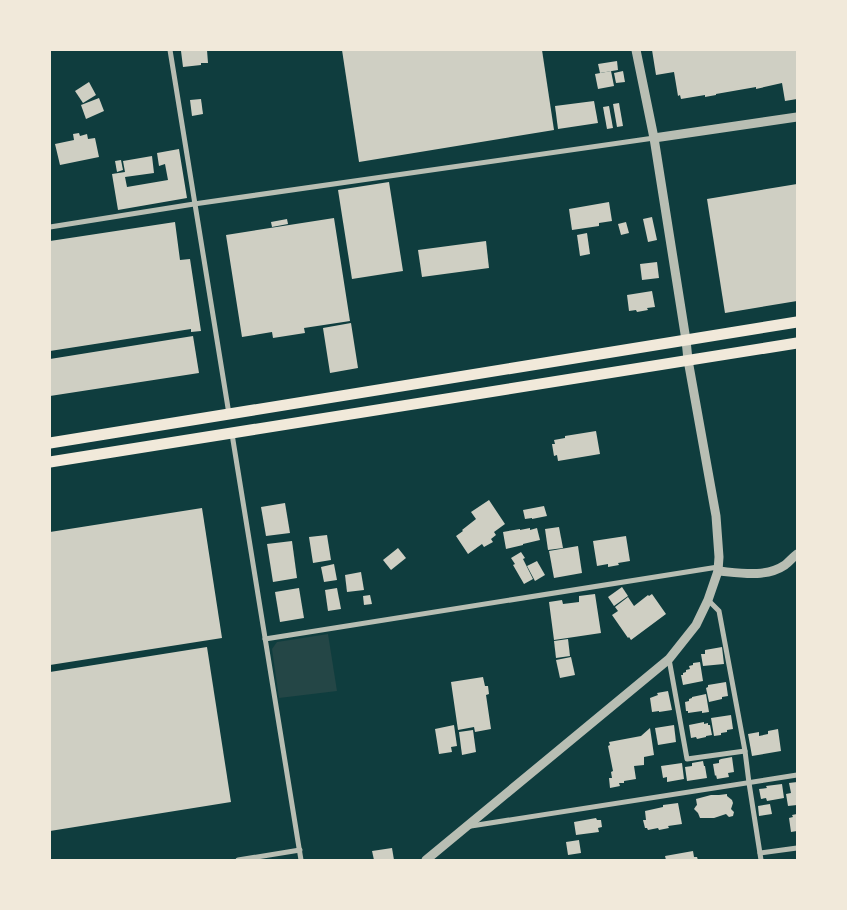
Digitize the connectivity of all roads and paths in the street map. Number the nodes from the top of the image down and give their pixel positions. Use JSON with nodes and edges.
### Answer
{"nodes":[{"id":1,"x":170,"y":50,"type":"edge"},
{"id":2,"x":636,"y":50,"type":"edge"},
{"id":3,"x":797,"y":117,"type":"edge"},
{"id":4,"x":654,"y":138,"type":"junction"},
{"id":5,"x":194,"y":204,"type":"junction"},
{"id":6,"x":50,"y":227,"type":"edge"},
{"id":7,"x":797,"y":322,"type":"edge"},
{"id":8,"x":686,"y":340,"type":"junction"},
{"id":9,"x":797,"y":342,"type":"edge"},
{"id":10,"x":688,"y":360,"type":"junction"},
{"id":11,"x":229,"y":414,"type":"junction"},
{"id":12,"x":232,"y":432,"type":"junction"},
{"id":13,"x":50,"y":443,"type":"edge"},
{"id":14,"x":50,"y":462,"type":"edge"},
{"id":15,"x":797,"y":554,"type":"edge"},
{"id":16,"x":718,"y":569,"type":"junction"},
{"id":17,"x":708,"y":600,"type":"junction"},
{"id":18,"x":265,"y":639,"type":"junction"},
{"id":19,"x":669,"y":658,"type":"junction"},
{"id":20,"x":745,"y":751,"type":"junction"},
{"id":21,"x":797,"y":775,"type":"edge"},
{"id":22,"x":748,"y":783,"type":"junction"},
{"id":23,"x":468,"y":826,"type":"junction"},
{"id":24,"x":797,"y":848,"type":"edge"},
{"id":25,"x":300,"y":850,"type":"junction"},
{"id":26,"x":760,"y":853,"type":"junction"},
{"id":27,"x":238,"y":860,"type":"edge"},
{"id":28,"x":301,"y":860,"type":"edge"},
{"id":29,"x":426,"y":860,"type":"edge"},
{"id":30,"x":762,"y":860,"type":"edge"}],
"edges":[{"from":1,"to":5,"type":"street"},
{"from":2,"to":4,"type":"street"},
{"from":3,"to":4,"type":"street"},
{"from":4,"to":5,"type":"street"},
{"from":4,"to":8,"type":"street"},
{"from":5,"to":6,"type":"street"},
{"from":5,"to":11,"type":"street"},
{"from":7,"to":8,"type":"highway"},
{"from":8,"to":10,"type":"street"},
{"from":8,"to":11,"type":"highway"},
{"from":9,"to":10,"type":"highway"},
{"from":10,"to":12,"type":"highway"},
{"from":10,"to":16,"type":"street"},
{"from":11,"to":13,"type":"highway"},
{"from":12,"to":14,"type":"highway"},
{"from":12,"to":18,"type":"street"},
{"from":15,"to":16,"type":"street"},
{"from":16,"to":17,"type":"street"},
{"from":16,"to":18,"type":"street"},
{"from":17,"to":19,"type":"street"},
{"from":17,"to":20,"type":"street"},
{"from":18,"to":25,"type":"street"},
{"from":19,"to":20,"type":"street"},
{"from":19,"to":23,"type":"street"},
{"from":20,"to":22,"type":"street"},
{"from":21,"to":22,"type":"street"},
{"from":22,"to":23,"type":"street"},
{"from":22,"to":26,"type":"street"},
{"from":23,"to":29,"type":"street"},
{"from":24,"to":26,"type":"street"},
{"from":25,"to":27,"type":"street"},
{"from":25,"to":28,"type":"street"},
{"from":26,"to":30,"type":"street"}]}
